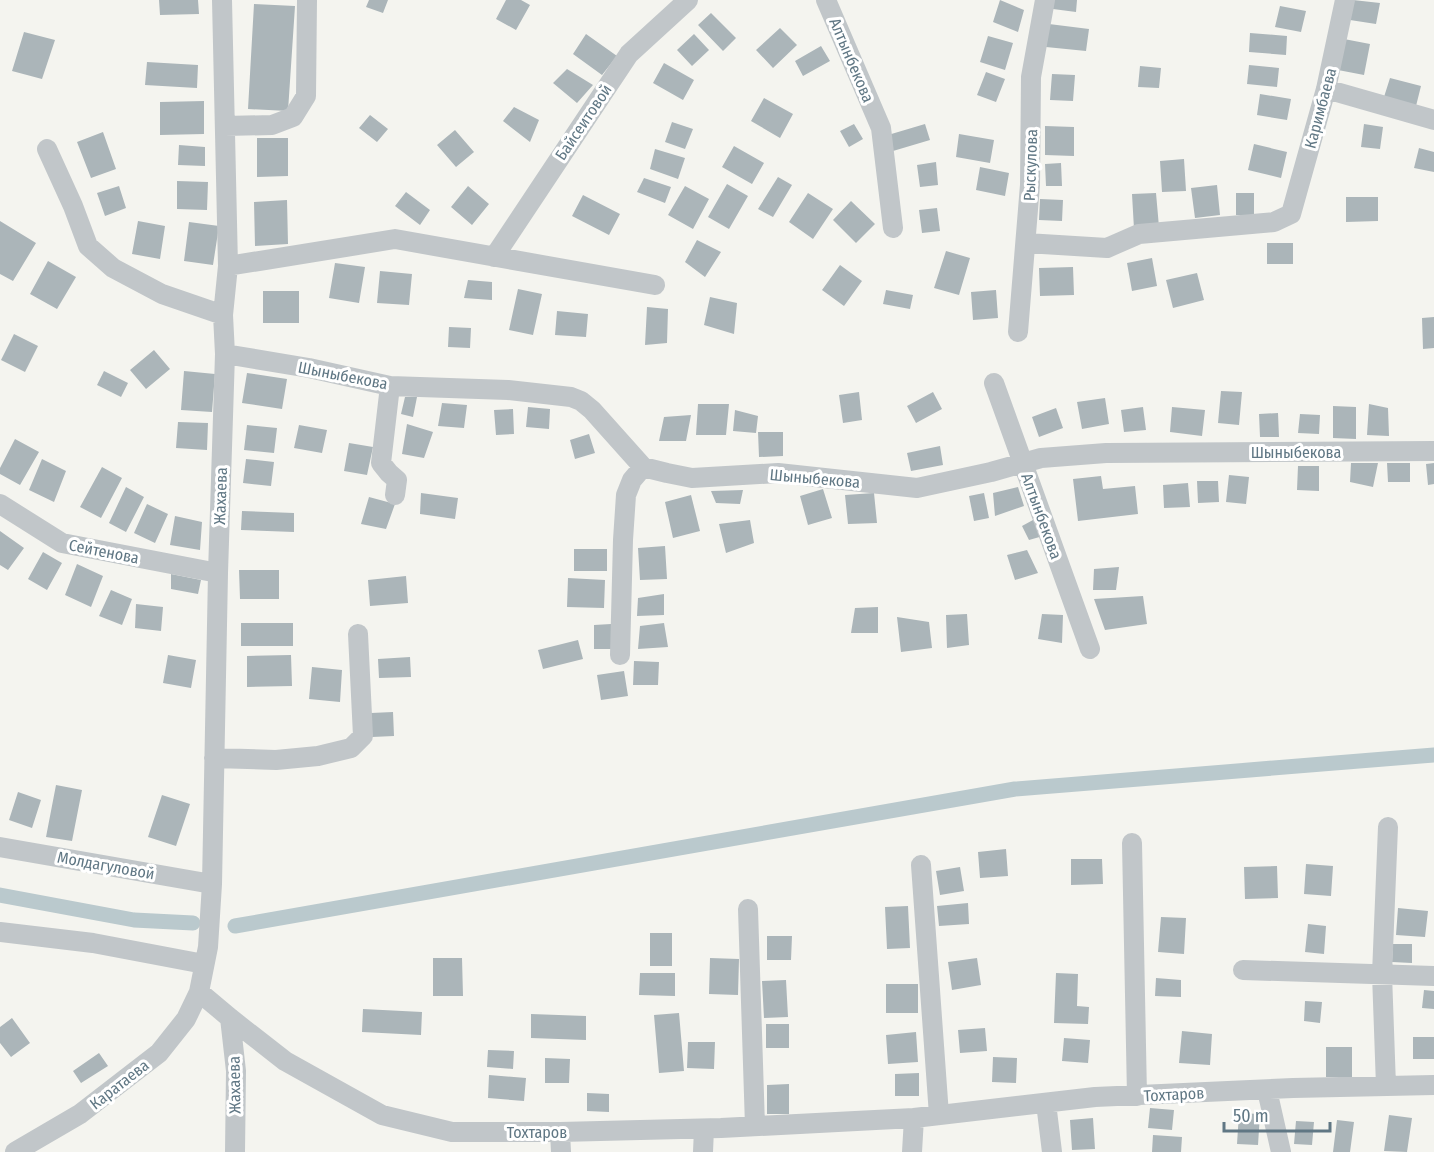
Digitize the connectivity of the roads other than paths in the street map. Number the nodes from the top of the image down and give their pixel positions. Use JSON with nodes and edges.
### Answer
{"nodes":[{"id":1,"x":222,"y":0,"type":"edge"},
{"id":2,"x":307,"y":0,"type":"edge"},
{"id":3,"x":688,"y":0,"type":"edge"},
{"id":4,"x":826,"y":0,"type":"edge"},
{"id":5,"x":1045,"y":0,"type":"edge"},
{"id":6,"x":1345,"y":0,"type":"edge"},
{"id":7,"x":1326,"y":89,"type":"junction"},
{"id":8,"x":1434,"y":120,"type":"edge"},
{"id":9,"x":225,"y":126,"type":"junction"},
{"id":10,"x":47,"y":149,"type":"dead end"},
{"id":11,"x":893,"y":228,"type":"dead end"},
{"id":12,"x":1026,"y":243,"type":"junction"},
{"id":13,"x":494,"y":257,"type":"junction"},
{"id":14,"x":228,"y":266,"type":"junction"},
{"id":15,"x":655,"y":285,"type":"dead end"},
{"id":16,"x":223,"y":315,"type":"junction"},
{"id":17,"x":1018,"y":332,"type":"dead end"},
{"id":18,"x":225,"y":354,"type":"junction"},
{"id":19,"x":994,"y":383,"type":"dead end"},
{"id":20,"x":390,"y":386,"type":"junction"},
{"id":21,"x":1434,"y":452,"type":"edge"},
{"id":22,"x":1023,"y":463,"type":"junction"},
{"id":23,"x":644,"y":467,"type":"junction"},
{"id":24,"x":395,"y":495,"type":"dead end"},
{"id":25,"x":0,"y":504,"type":"edge"},
{"id":26,"x":218,"y":573,"type":"junction"},
{"id":27,"x":358,"y":634,"type":"dead end"},
{"id":28,"x":1090,"y":649,"type":"dead end"},
{"id":29,"x":620,"y":655,"type":"dead end"},
{"id":30,"x":214,"y":758,"type":"junction"},
{"id":31,"x":1388,"y":826,"type":"dead end"},
{"id":32,"x":1132,"y":843,"type":"dead end"},
{"id":33,"x":0,"y":847,"type":"edge"},
{"id":34,"x":921,"y":865,"type":"dead end"},
{"id":35,"x":212,"y":888,"type":"junction"},
{"id":36,"x":748,"y":909,"type":"dead end"},
{"id":37,"x":0,"y":932,"type":"edge"},
{"id":38,"x":206,"y":956,"type":"junction"},
{"id":39,"x":1243,"y":969,"type":"dead end"},
{"id":40,"x":1382,"y":974,"type":"junction"},
{"id":41,"x":1434,"y":976,"type":"edge"},
{"id":42,"x":199,"y":992,"type":"junction"},
{"id":43,"x":230,"y":1018,"type":"junction"},
{"id":44,"x":1434,"y":1085,"type":"edge"},
{"id":45,"x":1386,"y":1086,"type":"junction"},
{"id":46,"x":1267,"y":1089,"type":"junction"},
{"id":47,"x":1137,"y":1095,"type":"junction"},
{"id":48,"x":1046,"y":1103,"type":"junction"},
{"id":49,"x":939,"y":1115,"type":"junction"},
{"id":50,"x":914,"y":1118,"type":"junction"},
{"id":51,"x":754,"y":1126,"type":"junction"},
{"id":52,"x":704,"y":1129,"type":"junction"},
{"id":53,"x":560,"y":1132,"type":"junction"},
{"id":54,"x":15,"y":1152,"type":"edge"},
{"id":55,"x":235,"y":1152,"type":"edge"},
{"id":56,"x":561,"y":1152,"type":"edge"},
{"id":57,"x":703,"y":1152,"type":"edge"},
{"id":58,"x":912,"y":1152,"type":"edge"},
{"id":59,"x":1052,"y":1152,"type":"edge"},
{"id":60,"x":1281,"y":1152,"type":"edge"}],
"edges":[{"from":1,"to":9,"type":"street","name":"Жахаева"},
{"from":2,"to":9,"type":"street"},
{"from":3,"to":13,"type":"street","name":"Байсеитовой"},
{"from":4,"to":11,"type":"street","name":"Алтынбекова"},
{"from":5,"to":12,"type":"street","name":"Рыскулова"},
{"from":6,"to":7,"type":"street","name":"Каримбаева"},
{"from":7,"to":8,"type":"street"},
{"from":7,"to":12,"type":"street","name":"Каримбаева"},
{"from":9,"to":14,"type":"street","name":"Жахаева"},
{"from":10,"to":16,"type":"street"},
{"from":12,"to":17,"type":"street","name":"Рыскулова"},
{"from":13,"to":14,"type":"street"},
{"from":13,"to":15,"type":"street"},
{"from":14,"to":16,"type":"street","name":"Жахаева"},
{"from":16,"to":18,"type":"street","name":"Жахаева"},
{"from":18,"to":20,"type":"street","name":"Шыныбекова"},
{"from":18,"to":26,"type":"street","name":"Жахаева"},
{"from":19,"to":22,"type":"street","name":"Алтынбекова"},
{"from":20,"to":23,"type":"street","name":"Шыныбекова"},
{"from":20,"to":24,"type":"street"},
{"from":21,"to":22,"type":"street","name":"Шыныбекова"},
{"from":22,"to":23,"type":"street","name":"Шыныбекова"},
{"from":22,"to":28,"type":"street","name":"Алтынбекова"},
{"from":23,"to":29,"type":"street"},
{"from":25,"to":26,"type":"street","name":"Сейтенова"},
{"from":26,"to":30,"type":"street","name":"Жахаева"},
{"from":27,"to":30,"type":"street"},
{"from":30,"to":35,"type":"street","name":"Жахаева"},
{"from":31,"to":40,"type":"street"},
{"from":32,"to":47,"type":"street"},
{"from":33,"to":35,"type":"street","name":"Молдагуловой"},
{"from":34,"to":49,"type":"street"},
{"from":35,"to":38,"type":"street","name":"Жахаева"},
{"from":36,"to":51,"type":"street"},
{"from":37,"to":38,"type":"street"},
{"from":38,"to":42,"type":"street","name":"Жахаева"},
{"from":39,"to":40,"type":"street"},
{"from":40,"to":41,"type":"street"},
{"from":40,"to":45,"type":"street"},
{"from":42,"to":43,"type":"street","name":"Тохтаров"},
{"from":42,"to":54,"type":"street","name":"Каратаева"},
{"from":43,"to":53,"type":"street","name":"Тохтаров"},
{"from":43,"to":55,"type":"street","name":"Жахаева"},
{"from":44,"to":45,"type":"street","name":"Тохтаров"},
{"from":45,"to":46,"type":"street","name":"Тохтаров"},
{"from":46,"to":47,"type":"street","name":"Тохтаров"},
{"from":46,"to":60,"type":"street"},
{"from":47,"to":48,"type":"street","name":"Тохтаров"},
{"from":48,"to":49,"type":"street","name":"Тохтаров"},
{"from":48,"to":59,"type":"street"},
{"from":49,"to":50,"type":"street","name":"Тохтаров"},
{"from":50,"to":51,"type":"street","name":"Тохтаров"},
{"from":50,"to":58,"type":"street"},
{"from":51,"to":52,"type":"street","name":"Тохтаров"},
{"from":52,"to":53,"type":"street","name":"Тохтаров"},
{"from":52,"to":57,"type":"street"},
{"from":53,"to":56,"type":"street"}]}
